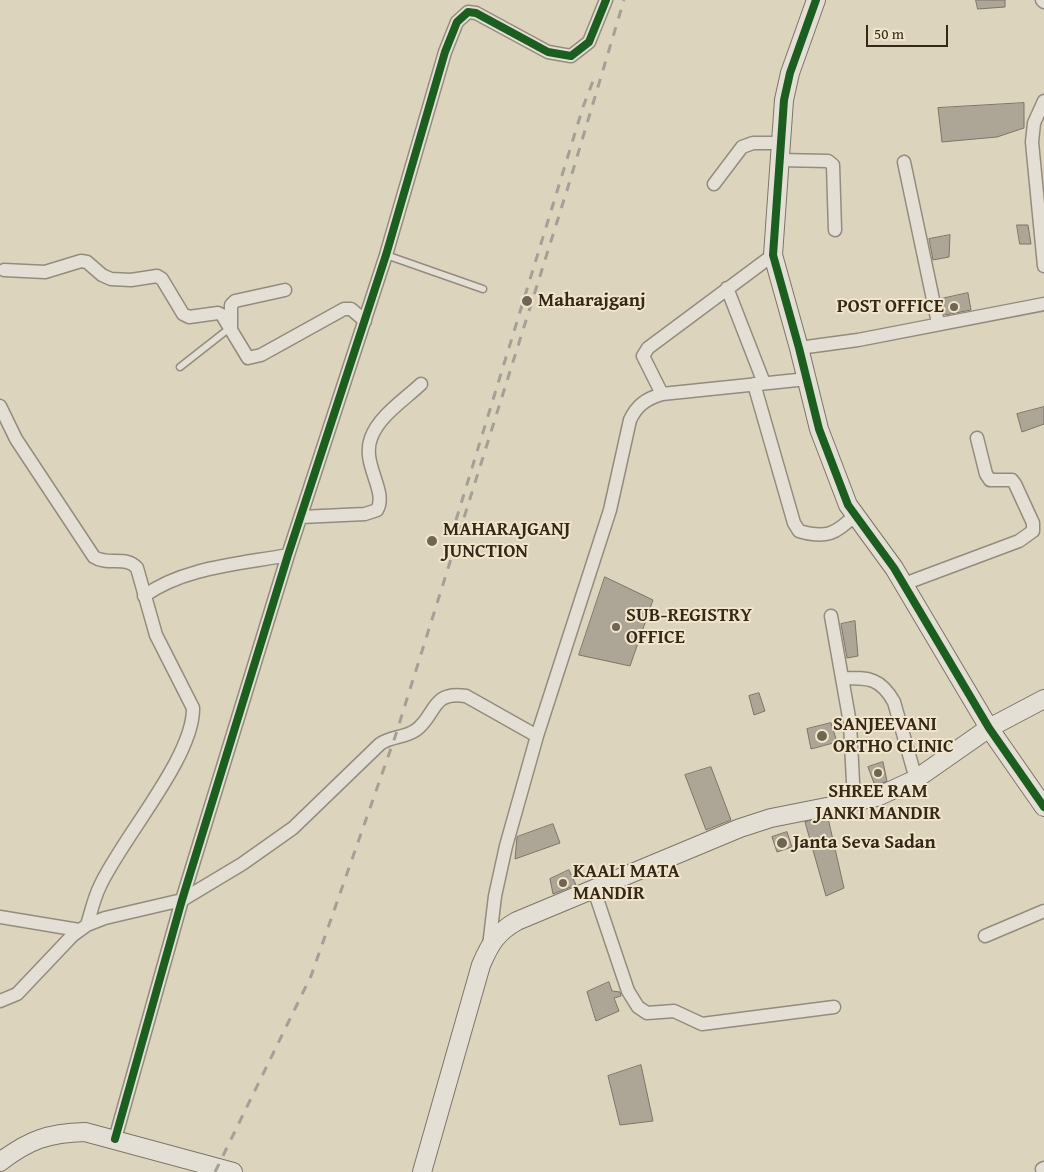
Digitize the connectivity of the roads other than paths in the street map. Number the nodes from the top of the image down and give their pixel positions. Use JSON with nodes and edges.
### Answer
{"nodes":[{"id":1,"x":606,"y":0,"type":"edge"},
{"id":2,"x":816,"y":0,"type":"edge"},
{"id":3,"x":1044,"y":101,"type":"edge"},
{"id":4,"x":780,"y":152,"type":"junction"},
{"id":5,"x":904,"y":162,"type":"dead end"},
{"id":6,"x":714,"y":184,"type":"dead end"},
{"id":7,"x":835,"y":230,"type":"dead end"},
{"id":8,"x":386,"y":255,"type":"junction"},
{"id":9,"x":772,"y":256,"type":"junction"},
{"id":10,"x":1044,"y":266,"type":"edge"},
{"id":11,"x":4,"y":270,"type":"dead end"},
{"id":12,"x":727,"y":288,"type":"junction"},
{"id":13,"x":483,"y":289,"type":"dead end"},
{"id":14,"x":285,"y":290,"type":"dead end"},
{"id":15,"x":1044,"y":304,"type":"edge"},
{"id":16,"x":365,"y":321,"type":"junction"},
{"id":17,"x":938,"y":323,"type":"junction"},
{"id":18,"x":230,"y":327,"type":"junction"},
{"id":19,"x":800,"y":348,"type":"junction"},
{"id":20,"x":180,"y":367,"type":"dead end"},
{"id":21,"x":807,"y":379,"type":"junction"},
{"id":22,"x":759,"y":383,"type":"junction"},
{"id":23,"x":422,"y":384,"type":"dead end"},
{"id":24,"x":662,"y":394,"type":"junction"},
{"id":25,"x":0,"y":406,"type":"edge"},
{"id":26,"x":977,"y":438,"type":"dead end"},
{"id":27,"x":855,"y":515,"type":"junction"},
{"id":28,"x":301,"y":517,"type":"junction"},
{"id":29,"x":288,"y":555,"type":"junction"},
{"id":30,"x":904,"y":584,"type":"junction"},
{"id":31,"x":144,"y":596,"type":"junction"},
{"id":32,"x":831,"y":616,"type":"dead end"},
{"id":33,"x":842,"y":678,"type":"junction"},
{"id":34,"x":1044,"y":699,"type":"edge"},
{"id":35,"x":989,"y":728,"type":"junction"},
{"id":36,"x":537,"y":736,"type":"junction"},
{"id":37,"x":916,"y":779,"type":"junction"},
{"id":38,"x":854,"y":802,"type":"junction"},
{"id":39,"x":1044,"y":807,"type":"edge"},
{"id":40,"x":594,"y":890,"type":"junction"},
{"id":41,"x":182,"y":900,"type":"junction"},
{"id":42,"x":1044,"y":911,"type":"edge"},
{"id":43,"x":0,"y":917,"type":"edge"},
{"id":44,"x":83,"y":928,"type":"junction"},
{"id":45,"x":985,"y":936,"type":"dead end"},
{"id":46,"x":489,"y":946,"type":"junction"},
{"id":47,"x":0,"y":1001,"type":"edge"},
{"id":48,"x":834,"y":1007,"type":"dead end"},
{"id":49,"x":115,"y":1138,"type":"junction"},
{"id":50,"x":0,"y":1162,"type":"edge"},
{"id":51,"x":233,"y":1172,"type":"edge"},
{"id":52,"x":422,"y":1172,"type":"edge"}],
"edges":[{"from":1,"to":8,"type":"street"},
{"from":2,"to":4,"type":"street"},
{"from":3,"to":10,"type":"street"},
{"from":4,"to":6,"type":"street"},
{"from":4,"to":7,"type":"street"},
{"from":4,"to":9,"type":"street"},
{"from":5,"to":17,"type":"street"},
{"from":8,"to":13,"type":"lane"},
{"from":8,"to":16,"type":"street"},
{"from":9,"to":12,"type":"street"},
{"from":9,"to":19,"type":"street"},
{"from":11,"to":18,"type":"street"},
{"from":12,"to":22,"type":"street"},
{"from":12,"to":24,"type":"street"},
{"from":14,"to":18,"type":"street"},
{"from":15,"to":17,"type":"street"},
{"from":16,"to":18,"type":"street"},
{"from":16,"to":28,"type":"street"},
{"from":17,"to":19,"type":"street"},
{"from":18,"to":20,"type":"lane"},
{"from":19,"to":21,"type":"street"},
{"from":21,"to":22,"type":"street"},
{"from":21,"to":27,"type":"street"},
{"from":22,"to":24,"type":"street"},
{"from":22,"to":27,"type":"street"},
{"from":23,"to":28,"type":"street"},
{"from":24,"to":36,"type":"street"},
{"from":25,"to":31,"type":"street"},
{"from":26,"to":30,"type":"street"},
{"from":27,"to":30,"type":"street"},
{"from":28,"to":29,"type":"street"},
{"from":29,"to":31,"type":"street"},
{"from":29,"to":41,"type":"street"},
{"from":30,"to":35,"type":"street"},
{"from":31,"to":44,"type":"street"},
{"from":32,"to":33,"type":"street"},
{"from":33,"to":37,"type":"street"},
{"from":33,"to":38,"type":"street"},
{"from":34,"to":35,"type":"street"},
{"from":35,"to":37,"type":"street"},
{"from":35,"to":39,"type":"street"},
{"from":36,"to":41,"type":"street"},
{"from":36,"to":46,"type":"street"},
{"from":37,"to":38,"type":"street"},
{"from":38,"to":40,"type":"street"},
{"from":40,"to":46,"type":"street"},
{"from":40,"to":48,"type":"street"},
{"from":41,"to":44,"type":"street"},
{"from":41,"to":49,"type":"street"},
{"from":42,"to":45,"type":"street"},
{"from":43,"to":44,"type":"street"},
{"from":44,"to":47,"type":"street"},
{"from":46,"to":52,"type":"street"},
{"from":49,"to":50,"type":"street"},
{"from":49,"to":51,"type":"street"}]}
